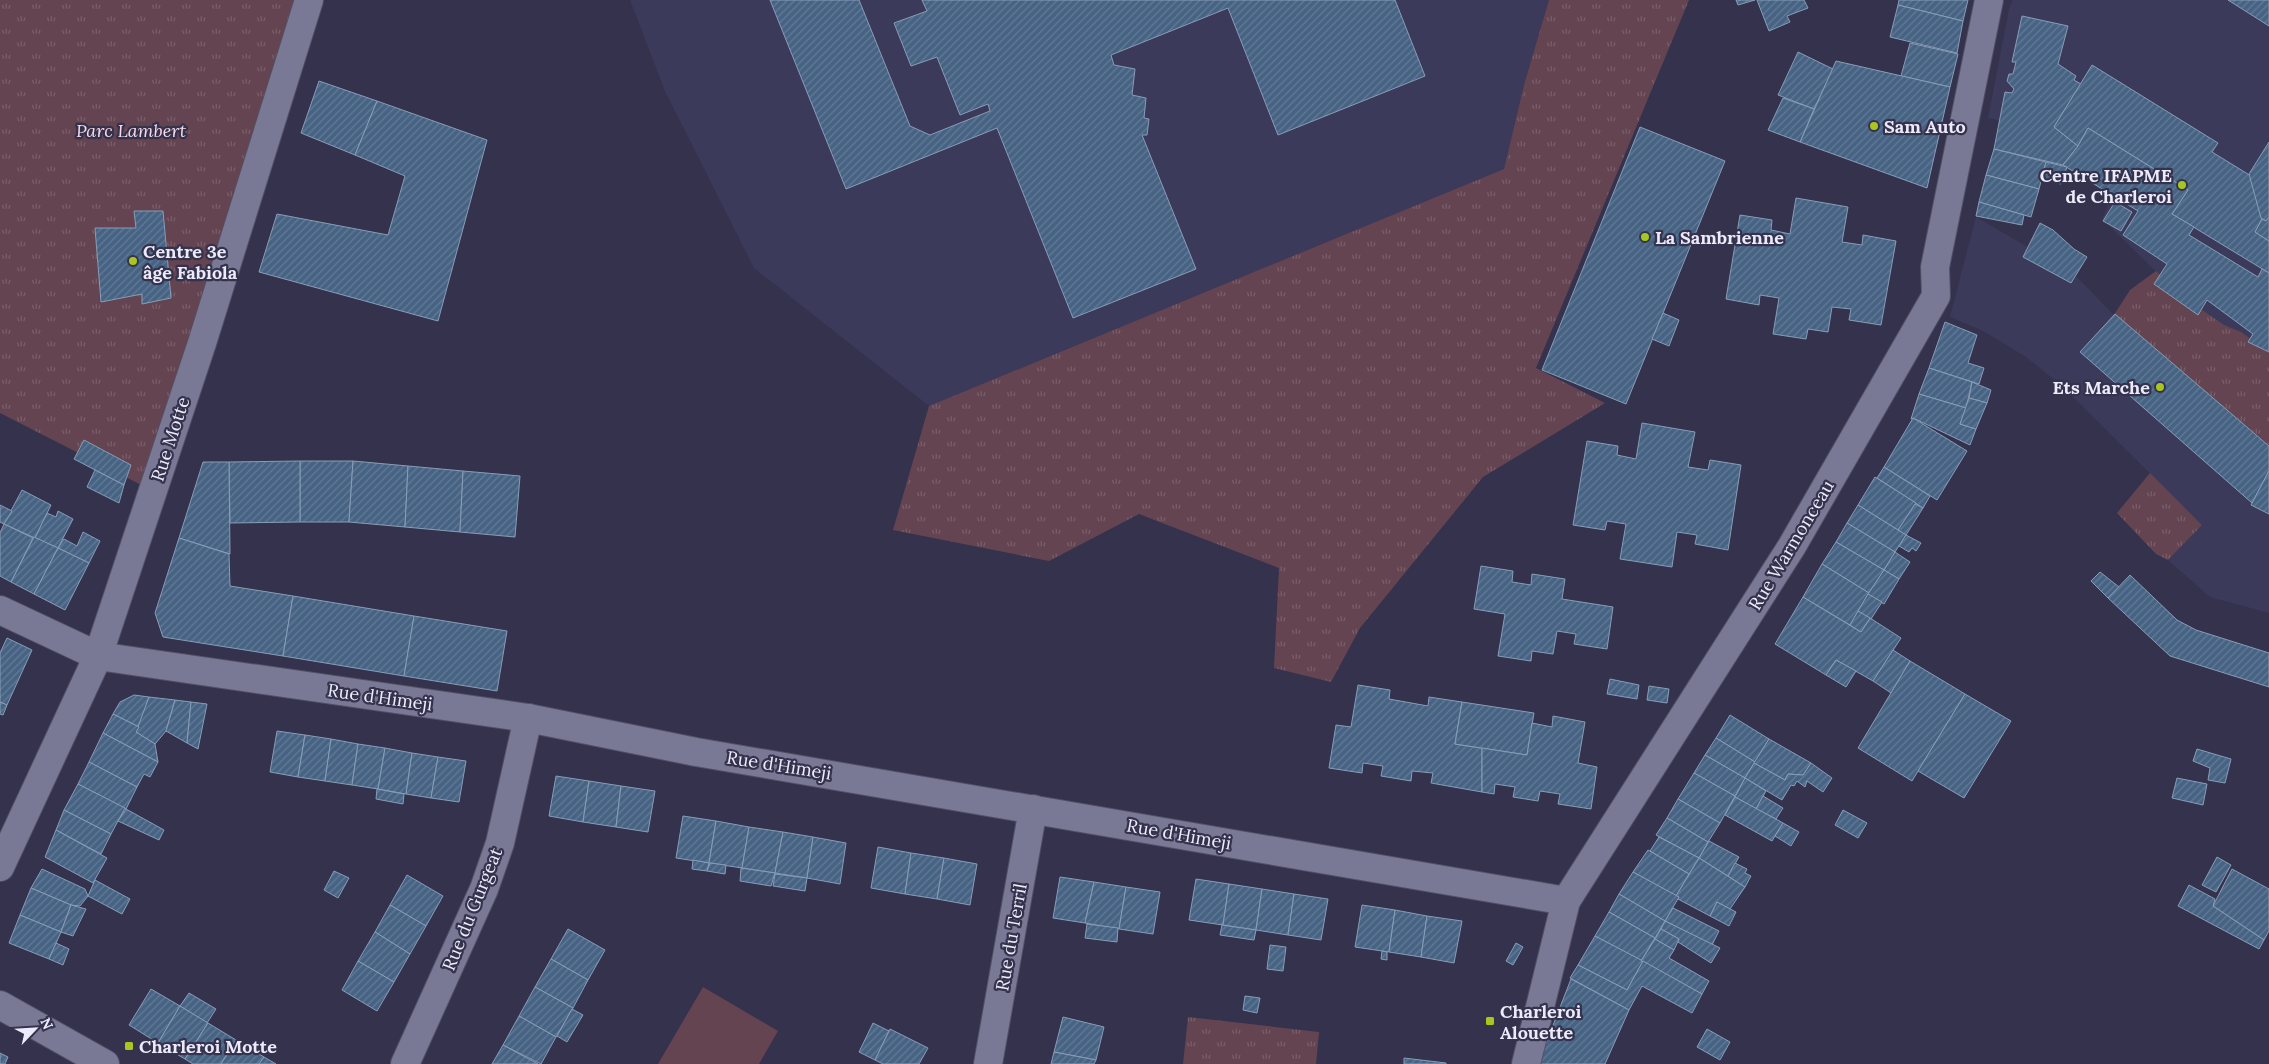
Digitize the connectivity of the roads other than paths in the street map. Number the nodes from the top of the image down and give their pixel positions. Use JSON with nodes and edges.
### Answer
{"nodes":[{"id":1,"x":309,"y":0,"type":"edge"},
{"id":2,"x":1989,"y":0,"type":"edge"},
{"id":3,"x":0,"y":610,"type":"edge"},
{"id":4,"x":98,"y":656,"type":"junction"},
{"id":5,"x":528,"y":718,"type":"junction"},
{"id":6,"x":1033,"y":809,"type":"junction"},
{"id":7,"x":0,"y":867,"type":"edge"},
{"id":8,"x":1566,"y":901,"type":"junction"},
{"id":9,"x":0,"y":1005,"type":"edge"},
{"id":10,"x":105,"y":1064,"type":"edge"},
{"id":11,"x":405,"y":1064,"type":"edge"},
{"id":12,"x":988,"y":1064,"type":"edge"},
{"id":13,"x":1526,"y":1064,"type":"edge"}],
"edges":[{"from":1,"to":4,"type":"street","name":"Rue Motte"},
{"from":2,"to":8,"type":"street","name":"Rue Warmonceau"},
{"from":3,"to":4,"type":"street","name":"Rue d'Himeji"},
{"from":4,"to":5,"type":"street","name":"Rue d'Himeji"},
{"from":4,"to":7,"type":"street","name":"Rue Motte"},
{"from":5,"to":6,"type":"street","name":"Rue d'Himeji"},
{"from":5,"to":11,"type":"street","name":"Rue du Gurgeat"},
{"from":6,"to":8,"type":"street","name":"Rue d'Himeji"},
{"from":6,"to":12,"type":"street","name":"Rue du Terril"},
{"from":8,"to":13,"type":"street","name":"Rue Warmonceau"},
{"from":9,"to":10,"type":"street"}]}
